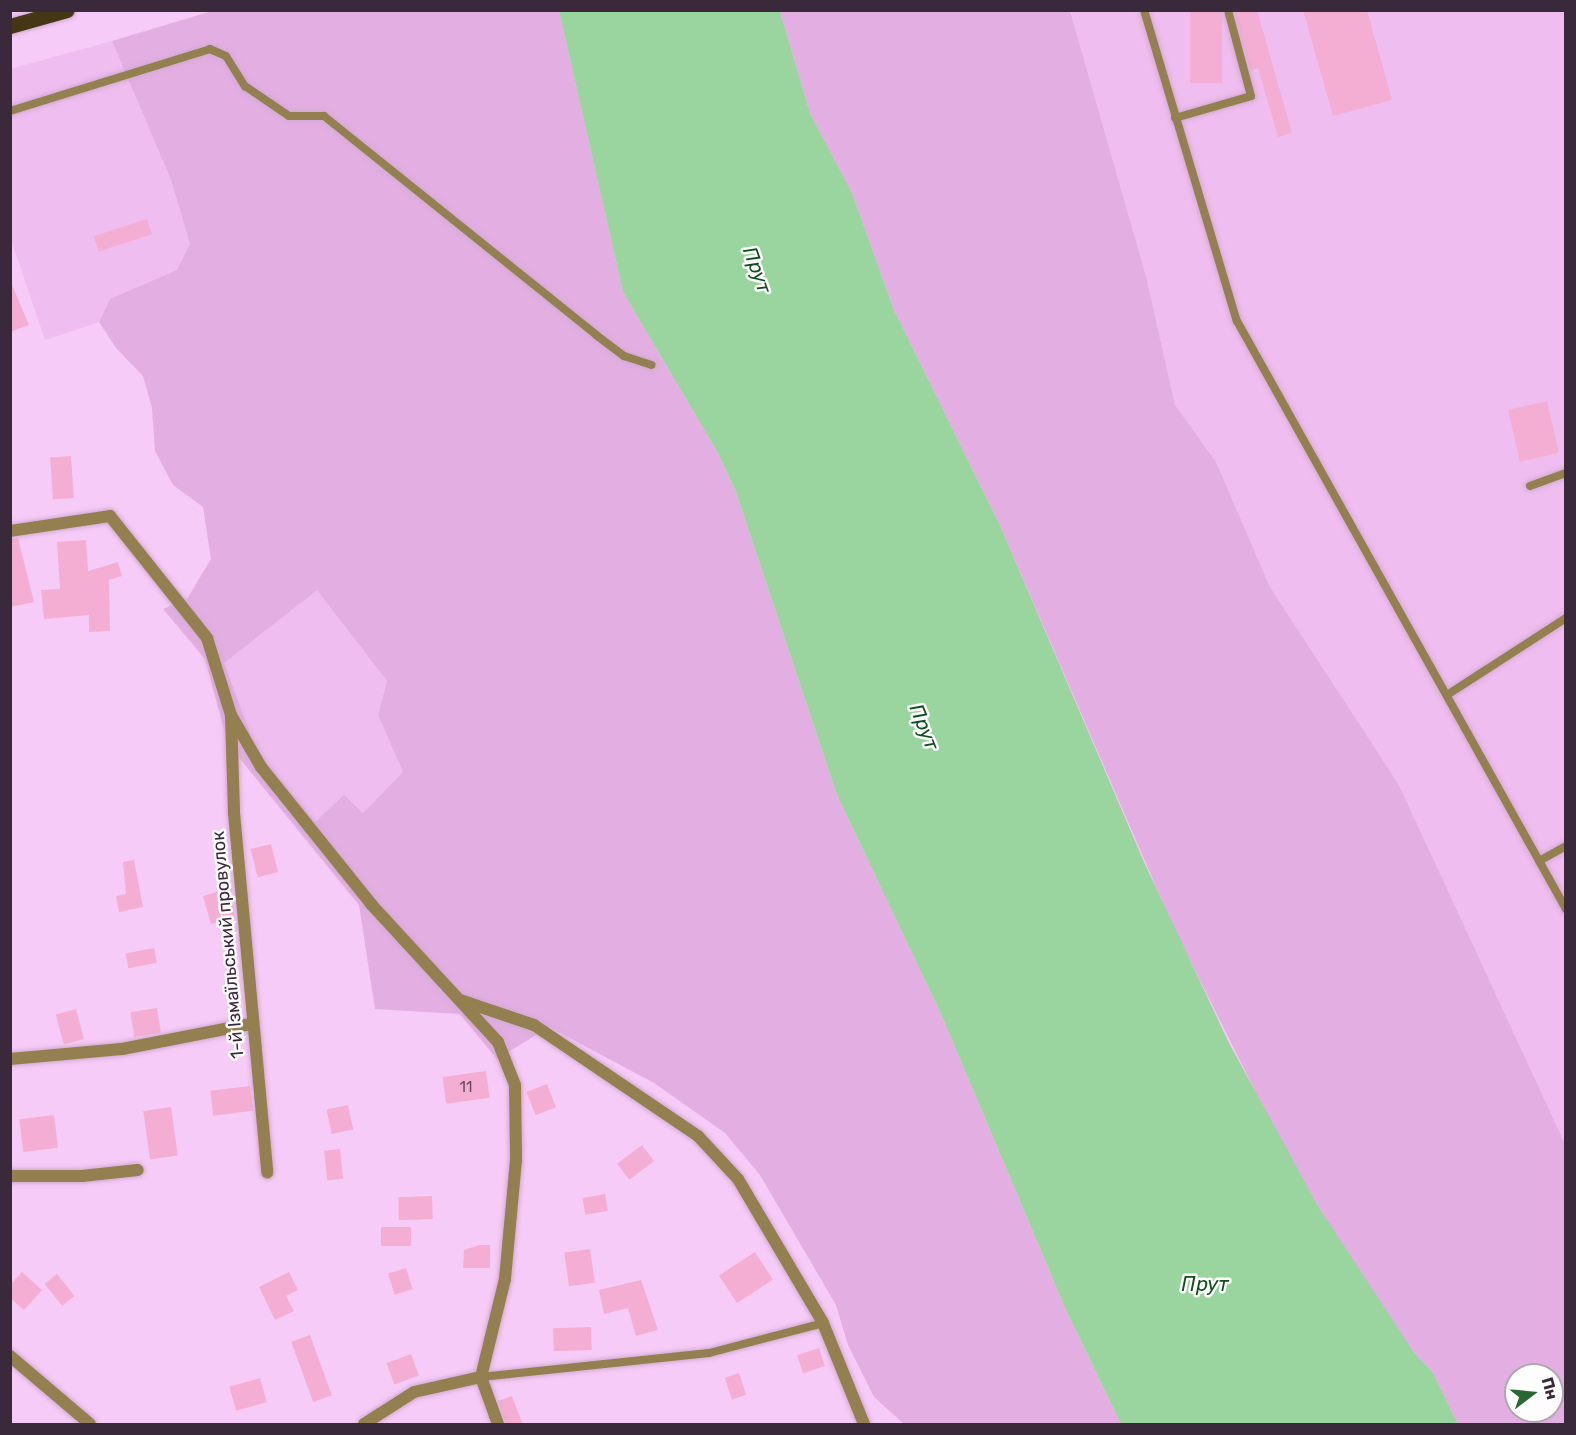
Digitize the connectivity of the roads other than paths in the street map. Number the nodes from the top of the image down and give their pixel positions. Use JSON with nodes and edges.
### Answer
{"nodes":[{"id":1,"x":67,"y":10,"type":"edge"},
{"id":2,"x":1144,"y":10,"type":"edge"},
{"id":3,"x":1228,"y":10,"type":"edge"},
{"id":4,"x":10,"y":26,"type":"edge"},
{"id":5,"x":10,"y":111,"type":"edge"},
{"id":6,"x":1175,"y":118,"type":"junction"},
{"id":7,"x":652,"y":365,"type":"dead end"},
{"id":8,"x":1566,"y":473,"type":"edge"},
{"id":9,"x":1530,"y":486,"type":"dead end"},
{"id":10,"x":10,"y":531,"type":"edge"},
{"id":11,"x":1566,"y":618,"type":"edge"},
{"id":12,"x":1447,"y":695,"type":"junction"},
{"id":13,"x":231,"y":715,"type":"junction"},
{"id":14,"x":1566,"y":846,"type":"edge"},
{"id":15,"x":1539,"y":861,"type":"junction"},
{"id":16,"x":1566,"y":909,"type":"edge"},
{"id":17,"x":459,"y":999,"type":"junction"},
{"id":18,"x":251,"y":1024,"type":"junction"},
{"id":19,"x":10,"y":1059,"type":"edge"},
{"id":20,"x":138,"y":1170,"type":"dead end"},
{"id":21,"x":267,"y":1172,"type":"dead end"},
{"id":22,"x":10,"y":1176,"type":"edge"},
{"id":23,"x":823,"y":1323,"type":"junction"},
{"id":24,"x":10,"y":1356,"type":"edge"},
{"id":25,"x":481,"y":1377,"type":"junction"},
{"id":26,"x":90,"y":1425,"type":"edge"},
{"id":27,"x":364,"y":1425,"type":"edge"},
{"id":28,"x":498,"y":1425,"type":"edge"},
{"id":29,"x":864,"y":1425,"type":"edge"}],
"edges":[{"from":1,"to":4,"type":"main road"},
{"from":2,"to":6,"type":"lane"},
{"from":3,"to":6,"type":"lane"},
{"from":5,"to":7,"type":"lane"},
{"from":6,"to":12,"type":"lane"},
{"from":8,"to":9,"type":"lane"},
{"from":10,"to":13,"type":"street"},
{"from":11,"to":12,"type":"lane"},
{"from":12,"to":15,"type":"lane"},
{"from":13,"to":17,"type":"street"},
{"from":13,"to":18,"type":"street","name":"1-й Ізмаїльський провулок"},
{"from":14,"to":15,"type":"lane"},
{"from":15,"to":16,"type":"lane"},
{"from":17,"to":23,"type":"street"},
{"from":17,"to":25,"type":"street"},
{"from":18,"to":19,"type":"street"},
{"from":18,"to":21,"type":"street","name":"1-й Ізмаїльський провулок"},
{"from":20,"to":22,"type":"street"},
{"from":23,"to":25,"type":"lane"},
{"from":23,"to":29,"type":"street"},
{"from":24,"to":26,"type":"street"},
{"from":25,"to":27,"type":"street"},
{"from":25,"to":28,"type":"street"}]}
